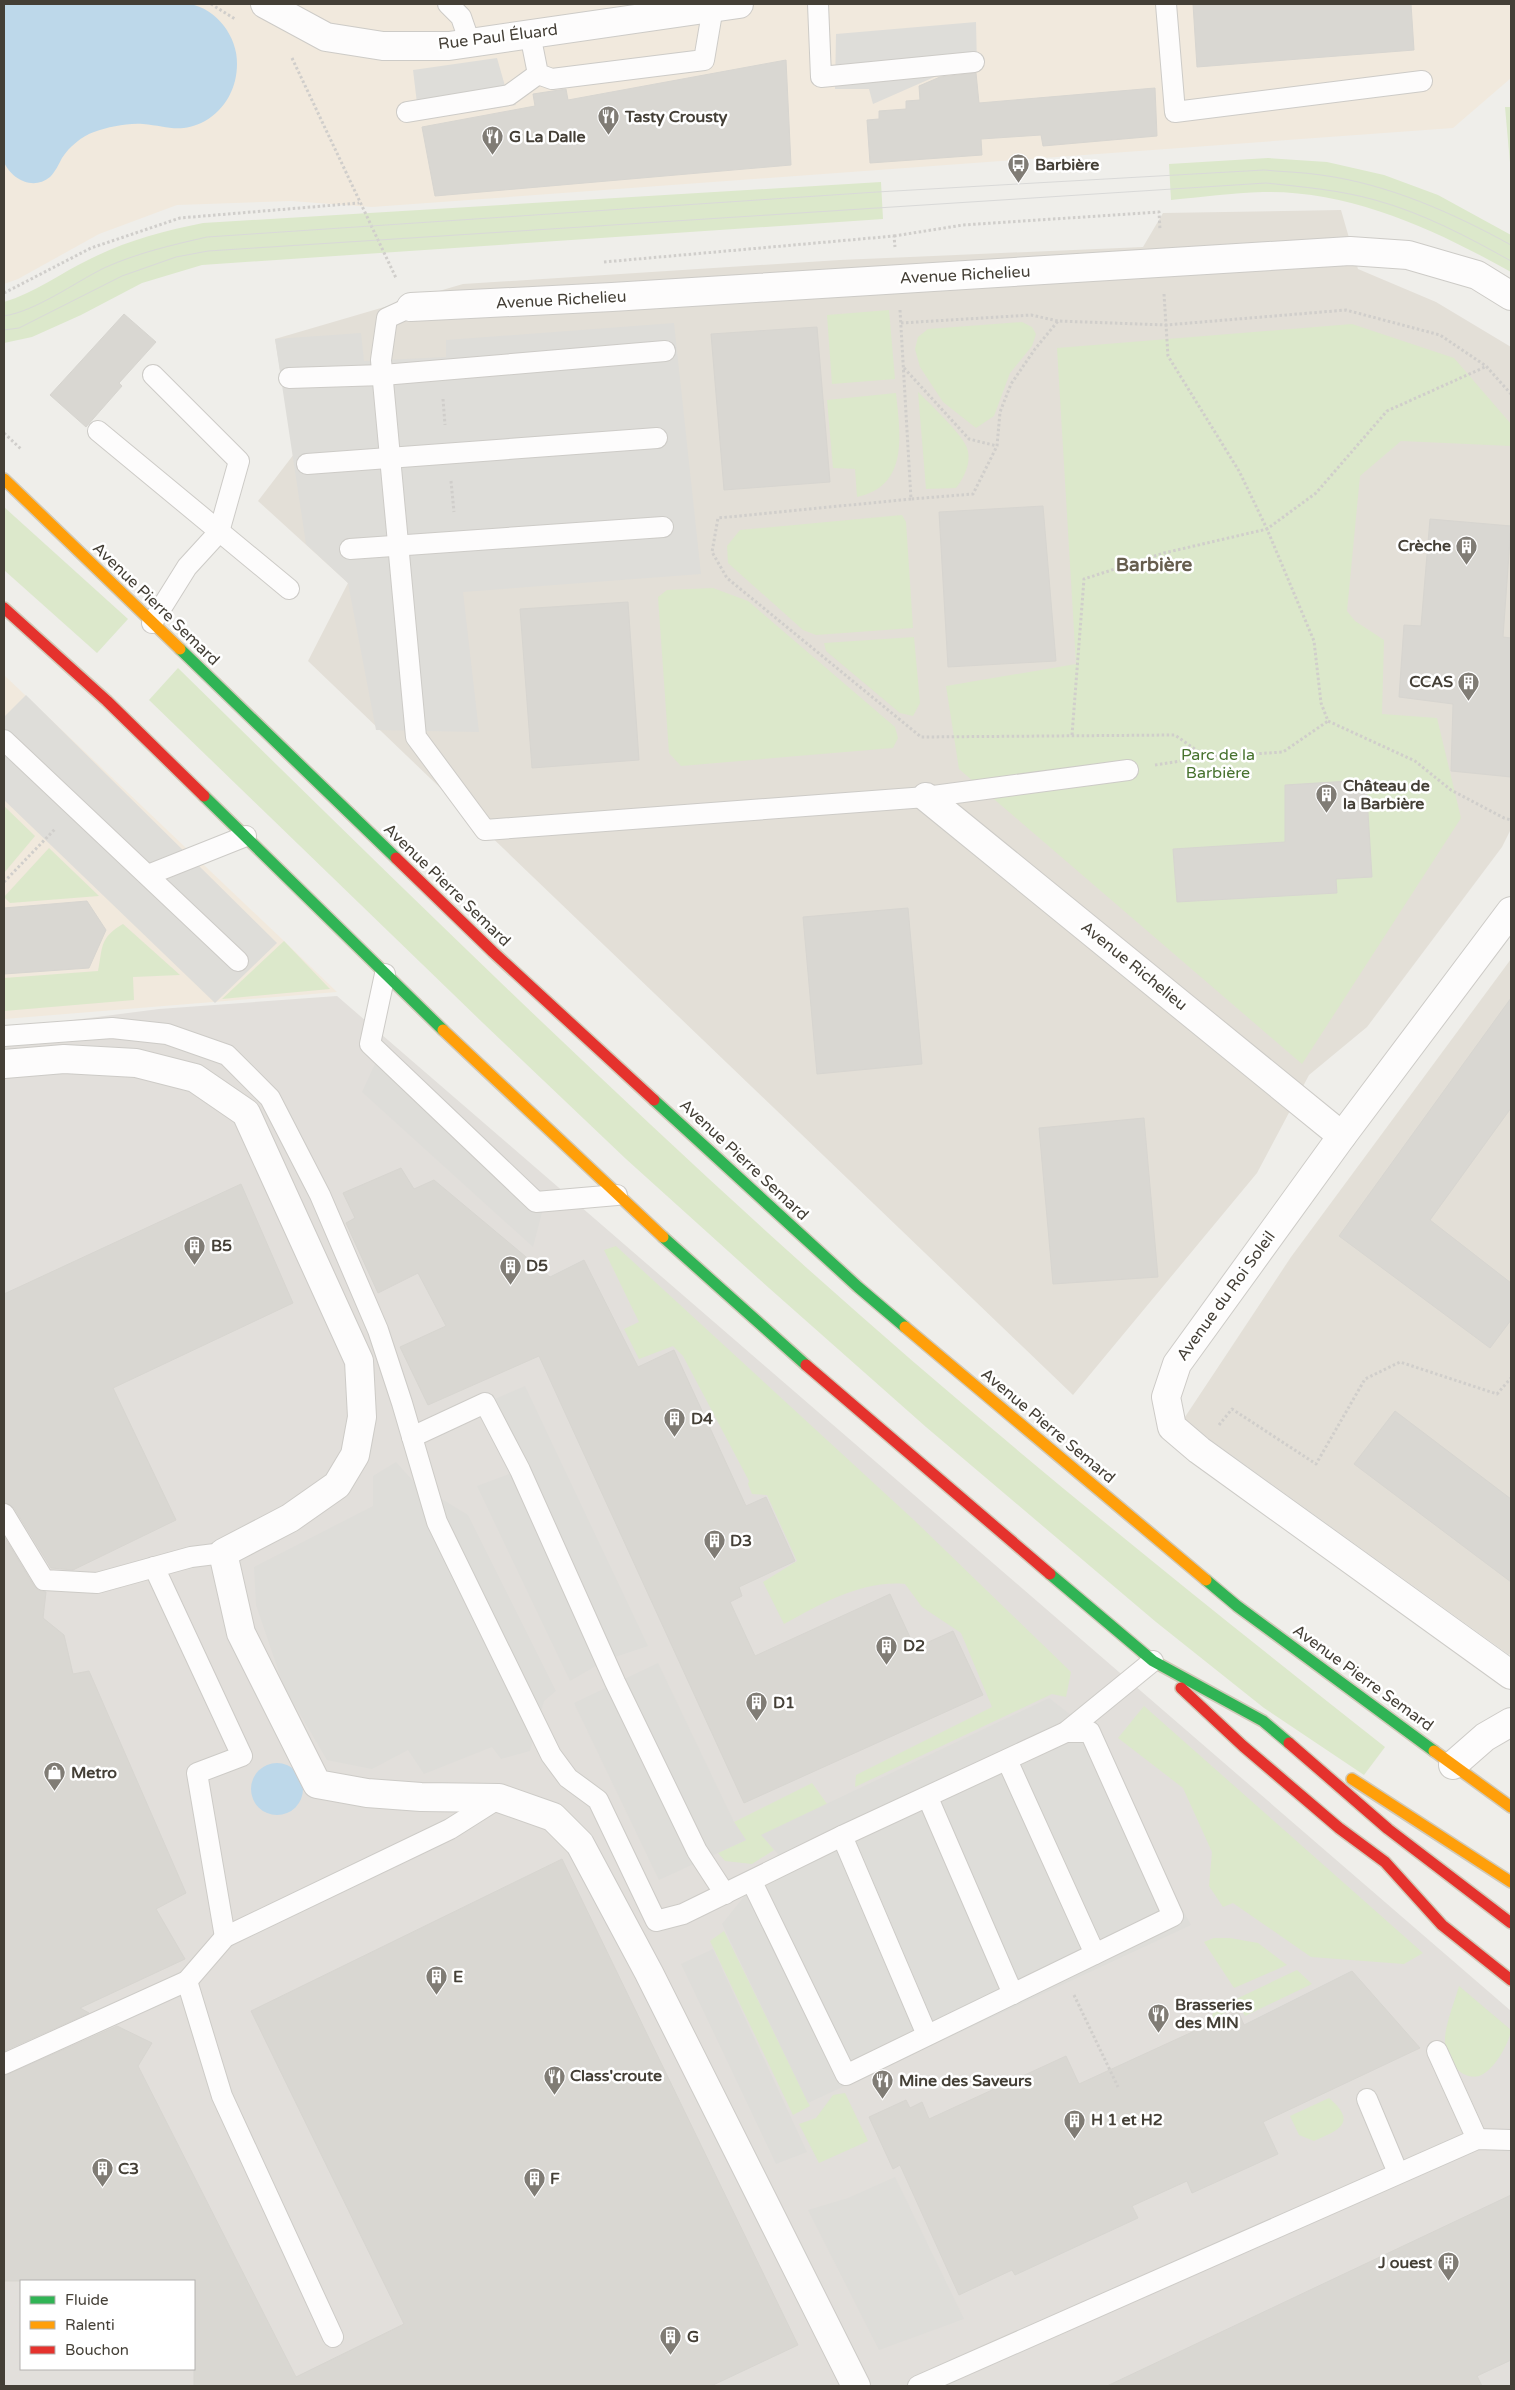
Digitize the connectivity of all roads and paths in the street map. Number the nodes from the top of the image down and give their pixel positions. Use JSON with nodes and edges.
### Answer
{"nodes":[{"id":1,"x":210,"y":4,"type":"edge"},
{"id":2,"x":265,"y":4,"type":"edge"},
{"id":3,"x":448,"y":4,"type":"edge"},
{"id":4,"x":818,"y":4,"type":"edge"},
{"id":5,"x":1166,"y":4,"type":"edge"},
{"id":6,"x":726,"y":6,"type":"edge"},
{"id":7,"x":242,"y":24,"type":"dead end"},
{"id":8,"x":530,"y":34,"type":"junction"},
{"id":9,"x":470,"y":43,"type":"junction"},
{"id":10,"x":285,"y":52,"type":"dead end"},
{"id":11,"x":974,"y":62,"type":"dead end"},
{"id":12,"x":538,"y":74,"type":"junction"},
{"id":13,"x":1422,"y":81,"type":"dead end"},
{"id":14,"x":407,"y":112,"type":"dead end"},
{"id":15,"x":359,"y":203,"type":"junction"},
{"id":16,"x":894,"y":236,"type":"dead end"},
{"id":17,"x":385,"y":255,"type":"dead end"},
{"id":18,"x":1162,"y":263,"type":"junction"},
{"id":19,"x":4,"y":293,"type":"edge"},
{"id":20,"x":1511,"y":296,"type":"edge"},
{"id":21,"x":411,"y":307,"type":"joint"},
{"id":22,"x":900,"y":308,"type":"dead end"},
{"id":23,"x":1058,"y":321,"type":"junction"},
{"id":24,"x":901,"y":323,"type":"junction"},
{"id":25,"x":1166,"y":325,"type":"junction"},
{"id":26,"x":665,"y":351,"type":"dead end"},
{"id":27,"x":1486,"y":366,"type":"junction"},
{"id":28,"x":904,"y":367,"type":"junction"},
{"id":29,"x":383,"y":375,"type":"junction"},
{"id":30,"x":153,"y":376,"type":"dead end"},
{"id":31,"x":289,"y":378,"type":"dead end"},
{"id":32,"x":1511,"y":394,"type":"edge"},
{"id":33,"x":98,"y":431,"type":"dead end"},
{"id":34,"x":657,"y":438,"type":"dead end"},
{"id":35,"x":997,"y":446,"type":"junction"},
{"id":36,"x":390,"y":460,"type":"junction"},
{"id":37,"x":307,"y":464,"type":"dead end"},
{"id":38,"x":4,"y":479,"type":"edge"},
{"id":39,"x":911,"y":499,"type":"junction"},
{"id":40,"x":663,"y":527,"type":"dead end"},
{"id":41,"x":1267,"y":529,"type":"junction"},
{"id":42,"x":219,"y":532,"type":"junction"},
{"id":43,"x":398,"y":545,"type":"junction"},
{"id":44,"x":350,"y":549,"type":"dead end"},
{"id":45,"x":289,"y":589,"type":"dead end"},
{"id":46,"x":4,"y":608,"type":"edge"},
{"id":47,"x":152,"y":623,"type":"junction"},
{"id":48,"x":1328,"y":721,"type":"junction"},
{"id":49,"x":1072,"y":736,"type":"junction"},
{"id":50,"x":4,"y":740,"type":"edge"},
{"id":51,"x":1206,"y":757,"type":"junction"},
{"id":52,"x":1128,"y":770,"type":"joint"},
{"id":53,"x":926,"y":797,"type":"junction"},
{"id":54,"x":76,"y":808,"type":"junction"},
{"id":55,"x":1511,"y":820,"type":"edge"},
{"id":56,"x":246,"y":836,"type":"junction"},
{"id":57,"x":148,"y":876,"type":"junction"},
{"id":58,"x":4,"y":882,"type":"edge"},
{"id":59,"x":1511,"y":911,"type":"edge"},
{"id":60,"x":238,"y":960,"type":"dead end"},
{"id":61,"x":385,"y":974,"type":"junction"},
{"id":62,"x":4,"y":1036,"type":"edge"},
{"id":63,"x":4,"y":1064,"type":"edge"},
{"id":64,"x":1342,"y":1136,"type":"junction"},
{"id":65,"x":618,"y":1194,"type":"junction"},
{"id":66,"x":1511,"y":1378,"type":"edge"},
{"id":67,"x":412,"y":1437,"type":"junction"},
{"id":68,"x":1200,"y":1450,"type":"junction"},
{"id":69,"x":4,"y":1514,"type":"edge"},
{"id":70,"x":222,"y":1553,"type":"junction"},
{"id":71,"x":154,"y":1567,"type":"junction"},
{"id":72,"x":1153,"y":1661,"type":"junction"},
{"id":73,"x":1511,"y":1675,"type":"edge"},
{"id":74,"x":1263,"y":1721,"type":"junction"},
{"id":75,"x":1511,"y":1722,"type":"edge"},
{"id":76,"x":1066,"y":1732,"type":"junction"},
{"id":77,"x":1007,"y":1760,"type":"junction"},
{"id":78,"x":1453,"y":1765,"type":"junction"},
{"id":79,"x":499,"y":1798,"type":"junction"},
{"id":80,"x":928,"y":1798,"type":"junction"},
{"id":81,"x":1511,"y":1807,"type":"edge"},
{"id":82,"x":842,"y":1836,"type":"junction"},
{"id":83,"x":752,"y":1882,"type":"junction"},
{"id":84,"x":1511,"y":1882,"type":"edge"},
{"id":85,"x":725,"y":1894,"type":"junction"},
{"id":86,"x":1511,"y":1923,"type":"edge"},
{"id":87,"x":225,"y":1937,"type":"junction"},
{"id":88,"x":1095,"y":1954,"type":"junction"},
{"id":89,"x":1061,"y":1970,"type":"junction"},
{"id":90,"x":1511,"y":1980,"type":"edge"},
{"id":91,"x":187,"y":1981,"type":"junction"},
{"id":92,"x":1013,"y":1994,"type":"junction"},
{"id":93,"x":927,"y":2035,"type":"junction"},
{"id":94,"x":1437,"y":2051,"type":"dead end"},
{"id":95,"x":4,"y":2064,"type":"edge"},
{"id":96,"x":1118,"y":2087,"type":"dead end"},
{"id":97,"x":1367,"y":2099,"type":"dead end"},
{"id":98,"x":1477,"y":2139,"type":"junction"},
{"id":99,"x":1511,"y":2140,"type":"edge"},
{"id":100,"x":1398,"y":2173,"type":"junction"},
{"id":101,"x":333,"y":2337,"type":"dead end"},
{"id":102,"x":856,"y":2386,"type":"edge"},
{"id":103,"x":918,"y":2386,"type":"edge"}],
"edges":[{"from":1,"to":7,"type":"path"},
{"from":2,"to":9,"type":"street","name":"Rue Paul Éluard"},
{"from":3,"to":9,"type":"lane"},
{"from":4,"to":11,"type":"lane"},
{"from":5,"to":13,"type":"lane"},
{"from":6,"to":8,"type":"street","name":"Rue Paul Éluard"},
{"from":6,"to":12,"type":"lane"},
{"from":8,"to":9,"type":"street","name":"Rue Paul Éluard"},
{"from":8,"to":12,"type":"lane"},
{"from":10,"to":15,"type":"path"},
{"from":12,"to":14,"type":"lane"},
{"from":15,"to":17,"type":"path"},
{"from":15,"to":19,"type":"path"},
{"from":16,"to":18,"type":"path"},
{"from":18,"to":20,"type":"street","name":"Avenue Richelieu"},
{"from":18,"to":21,"type":"street","name":"Avenue Richelieu"},
{"from":18,"to":25,"type":"path"},
{"from":21,"to":29,"type":"lane"},
{"from":22,"to":24,"type":"path"},
{"from":23,"to":24,"type":"path"},
{"from":23,"to":25,"type":"path"},
{"from":23,"to":35,"type":"path"},
{"from":24,"to":28,"type":"path"},
{"from":25,"to":27,"type":"path"},
{"from":25,"to":41,"type":"path"},
{"from":26,"to":29,"type":"lane"},
{"from":27,"to":32,"type":"path"},
{"from":27,"to":41,"type":"path"},
{"from":28,"to":35,"type":"path"},
{"from":28,"to":39,"type":"path"},
{"from":29,"to":31,"type":"lane"},
{"from":29,"to":36,"type":"lane"},
{"from":30,"to":42,"type":"lane"},
{"from":33,"to":42,"type":"lane"},
{"from":34,"to":36,"type":"lane"},
{"from":35,"to":39,"type":"path"},
{"from":36,"to":37,"type":"lane"},
{"from":36,"to":43,"type":"lane"},
{"from":38,"to":47,"type":"main road","name":"Avenue Pierre Semard"},
{"from":39,"to":49,"type":"path"},
{"from":40,"to":43,"type":"lane"},
{"from":41,"to":48,"type":"path"},
{"from":41,"to":49,"type":"path"},
{"from":42,"to":45,"type":"lane"},
{"from":42,"to":47,"type":"lane"},
{"from":43,"to":44,"type":"lane"},
{"from":43,"to":53,"type":"lane"},
{"from":46,"to":56,"type":"main road"},
{"from":47,"to":78,"type":"main road","name":"Avenue Pierre Semard"},
{"from":48,"to":51,"type":"path"},
{"from":48,"to":55,"type":"path"},
{"from":49,"to":51,"type":"path"},
{"from":50,"to":54,"type":"lane"},
{"from":51,"to":52,"type":"path"},
{"from":52,"to":53,"type":"lane"},
{"from":53,"to":64,"type":"street","name":"Avenue Richelieu"},
{"from":54,"to":57,"type":"lane"},
{"from":54,"to":58,"type":"path"},
{"from":56,"to":57,"type":"lane"},
{"from":56,"to":61,"type":"main road"},
{"from":57,"to":60,"type":"lane"},
{"from":59,"to":64,"type":"street","name":"Avenue du Roi Soleil"},
{"from":61,"to":65,"type":"main road"},
{"from":61,"to":65,"type":"lane"},
{"from":62,"to":67,"type":"lane"},
{"from":63,"to":70,"type":"street"},
{"from":64,"to":68,"type":"street","name":"Avenue du Roi Soleil"},
{"from":65,"to":72,"type":"main road"},
{"from":66,"to":68,"type":"path"},
{"from":67,"to":85,"type":"lane"},
{"from":67,"to":85,"type":"lane"},
{"from":68,"to":73,"type":"street","name":"Avenue du Roi Soleil"},
{"from":69,"to":71,"type":"lane"},
{"from":70,"to":71,"type":"lane"},
{"from":70,"to":79,"type":"street"},
{"from":71,"to":87,"type":"lane"},
{"from":72,"to":74,"type":"main road"},
{"from":72,"to":76,"type":"lane"},
{"from":72,"to":90,"type":"main road"},
{"from":74,"to":84,"type":"main road"},
{"from":74,"to":86,"type":"main road"},
{"from":75,"to":78,"type":"street"},
{"from":76,"to":77,"type":"lane"},
{"from":76,"to":88,"type":"lane"},
{"from":77,"to":80,"type":"lane"},
{"from":77,"to":88,"type":"lane"},
{"from":78,"to":81,"type":"main road","name":"Avenue Pierre Semard"},
{"from":79,"to":87,"type":"lane"},
{"from":79,"to":102,"type":"street"},
{"from":80,"to":82,"type":"lane"},
{"from":80,"to":92,"type":"lane"},
{"from":82,"to":83,"type":"lane"},
{"from":82,"to":93,"type":"lane"},
{"from":83,"to":85,"type":"lane"},
{"from":83,"to":93,"type":"lane"},
{"from":87,"to":91,"type":"lane"},
{"from":88,"to":89,"type":"lane"},
{"from":89,"to":92,"type":"lane"},
{"from":89,"to":96,"type":"path"},
{"from":91,"to":95,"type":"lane"},
{"from":91,"to":101,"type":"lane"},
{"from":92,"to":93,"type":"lane"},
{"from":94,"to":98,"type":"lane"},
{"from":97,"to":100,"type":"lane"},
{"from":98,"to":99,"type":"lane"},
{"from":98,"to":100,"type":"lane"},
{"from":100,"to":103,"type":"lane"}]}
